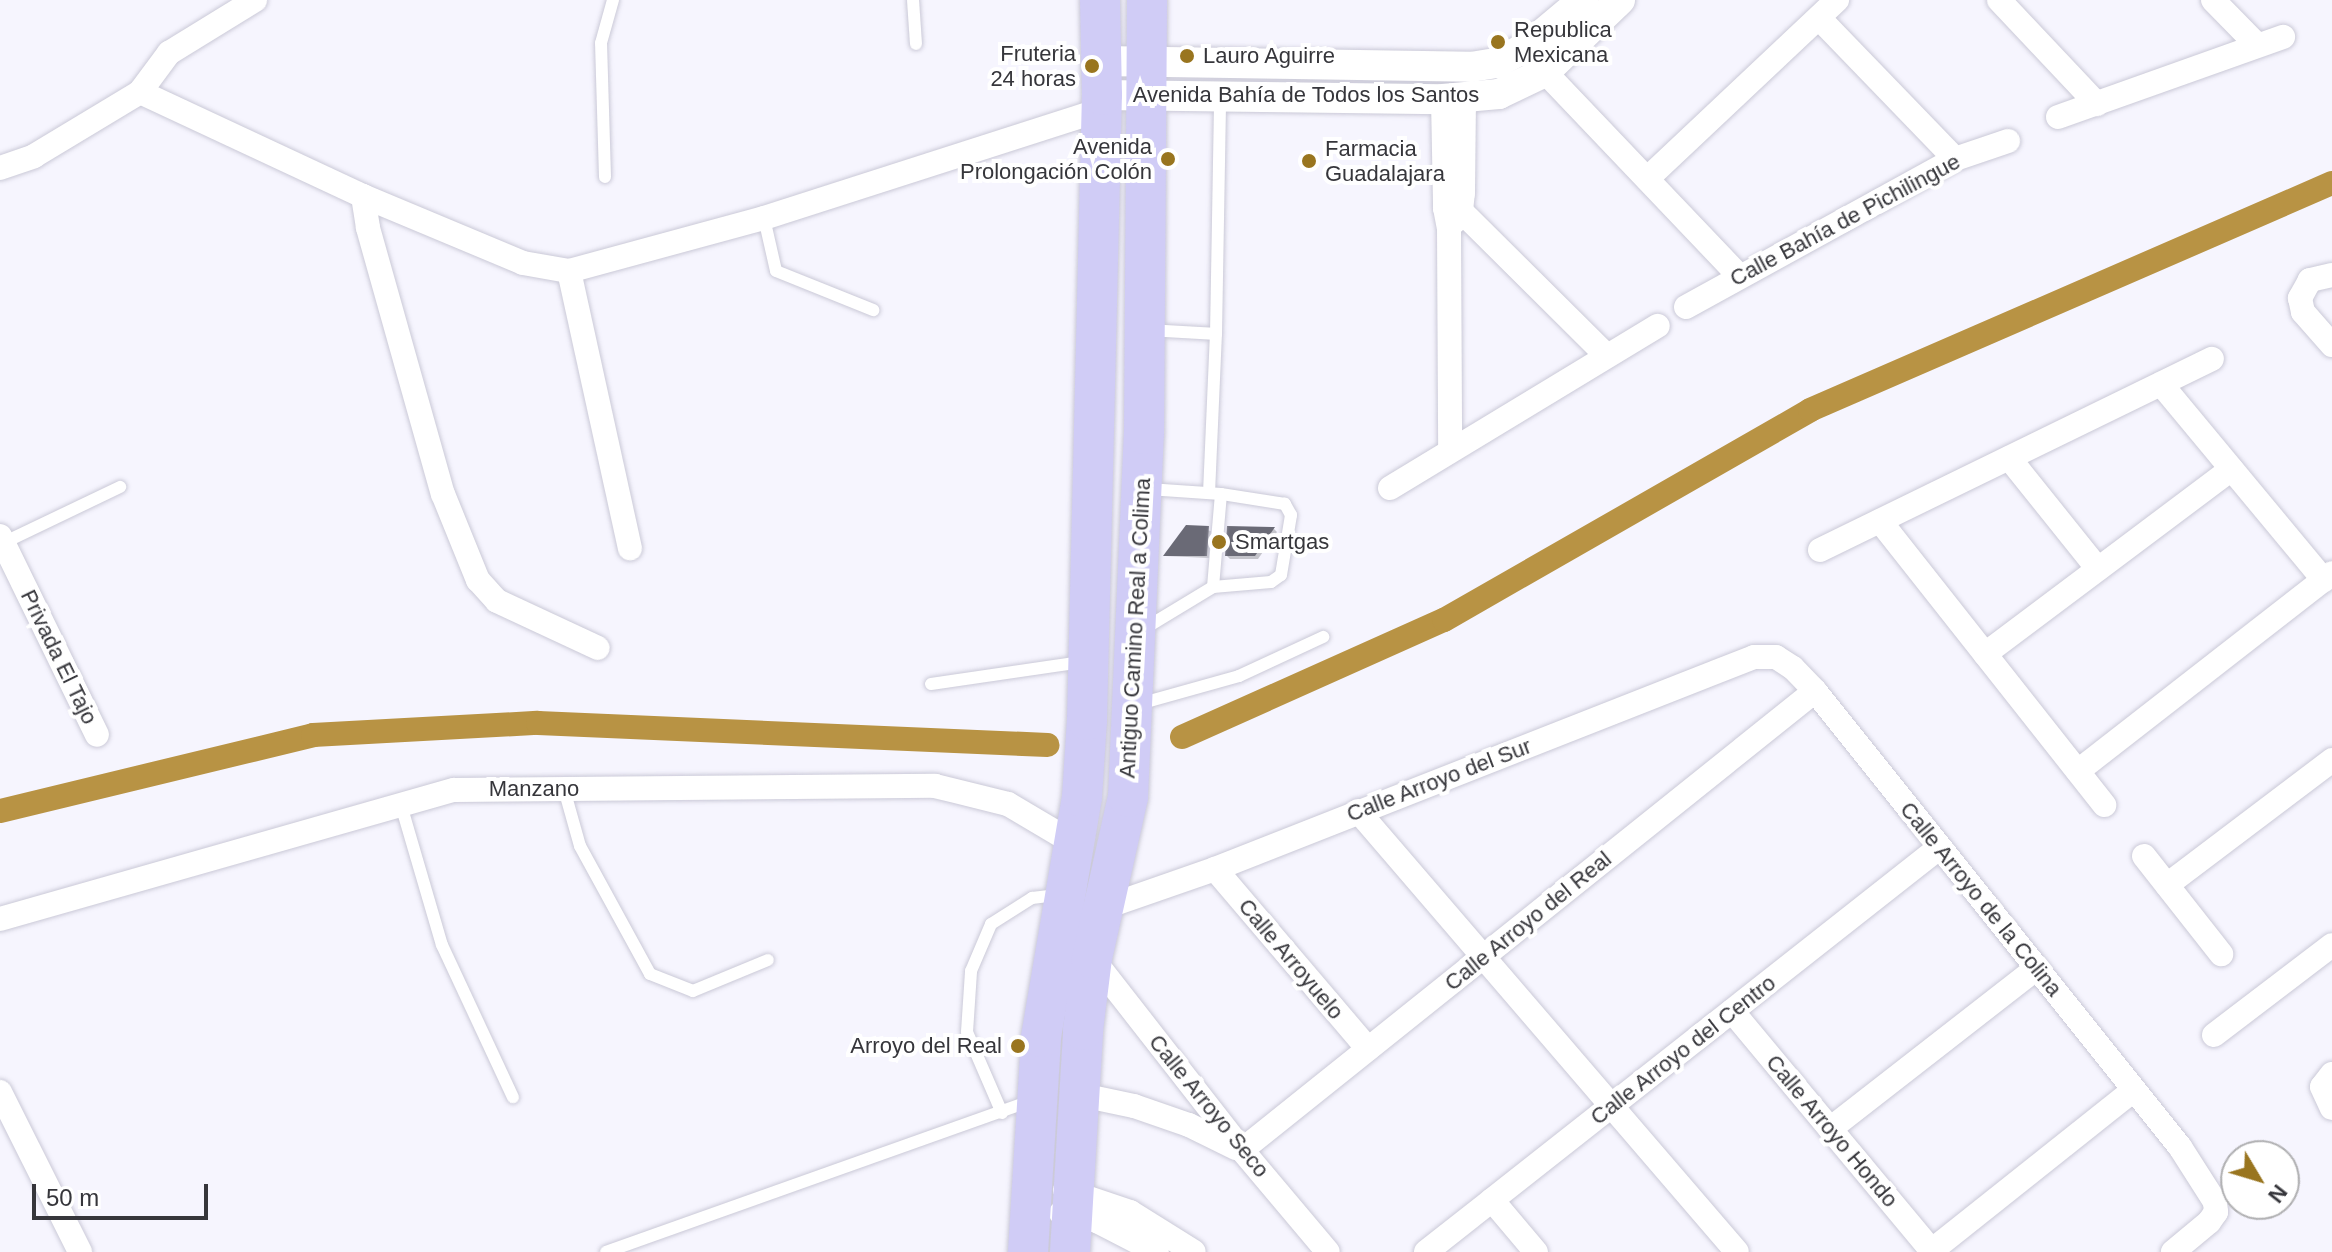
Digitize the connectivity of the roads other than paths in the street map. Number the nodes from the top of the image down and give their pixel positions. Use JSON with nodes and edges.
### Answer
{"nodes":[{"id":1,"x":255,"y":0,"type":"edge"},
{"id":2,"x":613,"y":0,"type":"edge"},
{"id":3,"x":913,"y":0,"type":"edge"},
{"id":4,"x":1100,"y":0,"type":"edge"},
{"id":5,"x":1147,"y":0,"type":"edge"},
{"id":6,"x":1583,"y":0,"type":"edge"},
{"id":7,"x":1620,"y":0,"type":"edge"},
{"id":8,"x":1837,"y":0,"type":"edge"},
{"id":9,"x":1999,"y":0,"type":"edge"},
{"id":10,"x":2213,"y":0,"type":"edge"},
{"id":11,"x":1819,"y":18,"type":"junction"},
{"id":12,"x":2283,"y":37,"type":"dead end"},
{"id":13,"x":916,"y":44,"type":"dead end"},
{"id":14,"x":2257,"y":45,"type":"junction"},
{"id":15,"x":1549,"y":69,"type":"junction"},
{"id":16,"x":1146,"y":79,"type":"junction"},
{"id":17,"x":1101,"y":89,"type":"junction"},
{"id":18,"x":140,"y":92,"type":"junction"},
{"id":19,"x":1220,"y":97,"type":"junction"},
{"id":20,"x":1453,"y":99,"type":"junction"},
{"id":21,"x":2097,"y":104,"type":"junction"},
{"id":22,"x":2058,"y":117,"type":"dead end"},
{"id":23,"x":2008,"y":141,"type":"dead end"},
{"id":24,"x":1955,"y":159,"type":"junction"},
{"id":25,"x":0,"y":168,"type":"edge"},
{"id":26,"x":605,"y":177,"type":"dead end"},
{"id":27,"x":1648,"y":178,"type":"junction"},
{"id":28,"x":363,"y":196,"type":"junction"},
{"id":29,"x":1452,"y":216,"type":"junction"},
{"id":30,"x":764,"y":218,"type":"junction"},
{"id":31,"x":569,"y":271,"type":"junction"},
{"id":32,"x":1738,"y":275,"type":"junction"},
{"id":33,"x":2332,"y":275,"type":"edge"},
{"id":34,"x":1686,"y":307,"type":"dead end"},
{"id":35,"x":873,"y":310,"type":"dead end"},
{"id":36,"x":1658,"y":326,"type":"dead end"},
{"id":37,"x":1146,"y":330,"type":"junction"},
{"id":38,"x":1216,"y":334,"type":"junction"},
{"id":39,"x":2332,"y":345,"type":"edge"},
{"id":40,"x":1606,"y":355,"type":"junction"},
{"id":41,"x":2212,"y":359,"type":"dead end"},
{"id":42,"x":2161,"y":384,"type":"junction"},
{"id":43,"x":1450,"y":450,"type":"junction"},
{"id":44,"x":2009,"y":458,"type":"junction"},
{"id":45,"x":2231,"y":469,"type":"junction"},
{"id":46,"x":120,"y":487,"type":"dead end"},
{"id":47,"x":1390,"y":488,"type":"dead end"},
{"id":48,"x":1142,"y":489,"type":"junction"},
{"id":49,"x":1215,"y":494,"type":"junction"},
{"id":50,"x":1880,"y":521,"type":"junction"},
{"id":51,"x":2,"y":539,"type":"edge"},
{"id":52,"x":630,"y":548,"type":"dead end"},
{"id":53,"x":1820,"y":550,"type":"dead end"},
{"id":54,"x":2098,"y":569,"type":"junction"},
{"id":55,"x":2328,"y":576,"type":"edge"},
{"id":56,"x":1213,"y":587,"type":"junction"},
{"id":57,"x":1135,"y":634,"type":"junction"},
{"id":58,"x":1323,"y":637,"type":"dead end"},
{"id":59,"x":598,"y":648,"type":"dead end"},
{"id":60,"x":1985,"y":654,"type":"junction"},
{"id":61,"x":1776,"y":657,"type":"joint"},
{"id":62,"x":1089,"y":661,"type":"junction"},
{"id":63,"x":931,"y":684,"type":"dead end"},
{"id":64,"x":1815,"y":691,"type":"junction"},
{"id":65,"x":1132,"y":706,"type":"junction"},
{"id":66,"x":97,"y":735,"type":"dead end"},
{"id":67,"x":2332,"y":760,"type":"edge"},
{"id":68,"x":2078,"y":771,"type":"junction"},
{"id":69,"x":564,"y":789,"type":"junction"},
{"id":70,"x":401,"y":805,"type":"junction"},
{"id":71,"x":2104,"y":805,"type":"dead end"},
{"id":72,"x":1358,"y":811,"type":"junction"},
{"id":73,"x":1074,"y":843,"type":"junction"},
{"id":74,"x":1940,"y":847,"type":"junction"},
{"id":75,"x":2144,"y":856,"type":"dead end"},
{"id":76,"x":1215,"y":869,"type":"junction"},
{"id":77,"x":2167,"y":885,"type":"junction"},
{"id":78,"x":1065,"y":894,"type":"junction"},
{"id":79,"x":1103,"y":908,"type":"junction"},
{"id":80,"x":0,"y":919,"type":"edge"},
{"id":81,"x":2332,"y":945,"type":"edge"},
{"id":82,"x":2221,"y":954,"type":"dead end"},
{"id":83,"x":1483,"y":957,"type":"junction"},
{"id":84,"x":1092,"y":958,"type":"junction"},
{"id":85,"x":768,"y":960,"type":"dead end"},
{"id":86,"x":2037,"y":968,"type":"junction"},
{"id":87,"x":1732,"y":1011,"type":"junction"},
{"id":88,"x":2214,"y":1035,"type":"dead end"},
{"id":89,"x":1368,"y":1049,"type":"junction"},
{"id":90,"x":2332,"y":1074,"type":"edge"},
{"id":91,"x":2134,"y":1090,"type":"junction"},
{"id":92,"x":0,"y":1092,"type":"edge"},
{"id":93,"x":1077,"y":1094,"type":"junction"},
{"id":94,"x":513,"y":1097,"type":"dead end"},
{"id":95,"x":1019,"y":1106,"type":"junction"},
{"id":96,"x":1612,"y":1106,"type":"junction"},
{"id":97,"x":2332,"y":1108,"type":"edge"},
{"id":98,"x":1830,"y":1129,"type":"junction"},
{"id":99,"x":1242,"y":1150,"type":"junction"},
{"id":100,"x":1492,"y":1200,"type":"junction"},
{"id":101,"x":1030,"y":1218,"type":"edge"},
{"id":102,"x":1126,"y":1223,"type":"junction"},
{"id":103,"x":1074,"y":1231,"type":"edge"},
{"id":104,"x":80,"y":1252,"type":"edge"},
{"id":105,"x":606,"y":1252,"type":"edge"},
{"id":106,"x":1157,"y":1252,"type":"edge"},
{"id":107,"x":1194,"y":1252,"type":"edge"},
{"id":108,"x":1328,"y":1252,"type":"edge"},
{"id":109,"x":1426,"y":1252,"type":"edge"},
{"id":110,"x":1536,"y":1252,"type":"edge"},
{"id":111,"x":1737,"y":1252,"type":"edge"},
{"id":112,"x":1931,"y":1252,"type":"edge"},
{"id":113,"x":2173,"y":1252,"type":"edge"}],
"edges":[{"from":1,"to":18,"type":"street"},
{"from":2,"to":26,"type":"lane"},
{"from":3,"to":13,"type":"lane"},
{"from":4,"to":17,"type":"main road","name":"Antiguo Camino Real a Colima"},
{"from":5,"to":16,"type":"main road","name":"Antiguo Camino Real a Colima"},
{"from":6,"to":16,"type":"street","name":"Avenida Bahía de Todos los Santos"},
{"from":7,"to":15,"type":"street","name":"Avenida Bahía de Todos los Santos"},
{"from":8,"to":11,"type":"street"},
{"from":9,"to":21,"type":"street"},
{"from":10,"to":14,"type":"street"},
{"from":11,"to":24,"type":"street"},
{"from":11,"to":27,"type":"street"},
{"from":12,"to":14,"type":"street"},
{"from":14,"to":21,"type":"street"},
{"from":15,"to":20,"type":"street","name":"Avenida Bahía de Todos los Santos"},
{"from":15,"to":27,"type":"street"},
{"from":16,"to":17,"type":"street","name":"Avenida Bahía de Todos los Santos"},
{"from":16,"to":19,"type":"street","name":"Avenida Bahía de Todos los Santos"},
{"from":16,"to":37,"type":"main road","name":"Antiguo Camino Real a Colima"},
{"from":17,"to":30,"type":"street"},
{"from":17,"to":62,"type":"main road","name":"Antiguo Camino Real a Colima"},
{"from":18,"to":25,"type":"street"},
{"from":18,"to":28,"type":"street"},
{"from":19,"to":20,"type":"street","name":"Avenida Bahía de Todos los Santos"},
{"from":19,"to":38,"type":"lane"},
{"from":20,"to":29,"type":"street"},
{"from":21,"to":22,"type":"street"},
{"from":23,"to":24,"type":"street","name":"Calle Bahía de Pichilingue"},
{"from":24,"to":32,"type":"street","name":"Calle Bahía de Pichilingue"},
{"from":27,"to":32,"type":"street"},
{"from":28,"to":31,"type":"street"},
{"from":28,"to":59,"type":"street"},
{"from":29,"to":40,"type":"street"},
{"from":29,"to":43,"type":"street"},
{"from":30,"to":31,"type":"street"},
{"from":30,"to":35,"type":"lane"},
{"from":31,"to":52,"type":"street"},
{"from":32,"to":34,"type":"street","name":"Calle Bahía de Pichilingue"},
{"from":33,"to":39,"type":"street"},
{"from":36,"to":40,"type":"street"},
{"from":37,"to":38,"type":"lane"},
{"from":37,"to":48,"type":"main road","name":"Antiguo Camino Real a Colima"},
{"from":38,"to":49,"type":"lane"},
{"from":40,"to":43,"type":"street"},
{"from":41,"to":42,"type":"street"},
{"from":42,"to":44,"type":"street"},
{"from":42,"to":45,"type":"street"},
{"from":43,"to":47,"type":"street"},
{"from":44,"to":50,"type":"street"},
{"from":44,"to":54,"type":"street"},
{"from":45,"to":54,"type":"street"},
{"from":45,"to":55,"type":"street"},
{"from":46,"to":51,"type":"lane"},
{"from":48,"to":49,"type":"lane"},
{"from":48,"to":57,"type":"main road","name":"Antiguo Camino Real a Colima"},
{"from":49,"to":56,"type":"lane"},
{"from":49,"to":56,"type":"lane"},
{"from":50,"to":53,"type":"street"},
{"from":50,"to":60,"type":"street"},
{"from":51,"to":66,"type":"street","name":"Privada El Tajo"},
{"from":54,"to":60,"type":"street"},
{"from":55,"to":68,"type":"street"},
{"from":56,"to":57,"type":"lane"},
{"from":57,"to":65,"type":"main road","name":"Antiguo Camino Real a Colima"},
{"from":58,"to":65,"type":"lane"},
{"from":60,"to":68,"type":"street"},
{"from":61,"to":64,"type":"street","name":"Calle Arroyo de la Colina"},
{"from":61,"to":72,"type":"street","name":"Calle Arroyo del Sur"},
{"from":62,"to":63,"type":"lane"},
{"from":62,"to":73,"type":"main road","name":"Antiguo Camino Real a Colima"},
{"from":64,"to":74,"type":"street","name":"Calle Arroyo de la Colina"},
{"from":64,"to":83,"type":"street","name":"Calle Arroyo del Real"},
{"from":65,"to":79,"type":"main road","name":"Antiguo Camino Real a Colima"},
{"from":67,"to":77,"type":"street"},
{"from":68,"to":71,"type":"street"},
{"from":69,"to":70,"type":"street","name":"Manzano"},
{"from":69,"to":73,"type":"street","name":"Manzano"},
{"from":69,"to":85,"type":"lane"},
{"from":70,"to":80,"type":"street","name":"Manzano"},
{"from":70,"to":94,"type":"lane"},
{"from":72,"to":76,"type":"street","name":"Calle Arroyo del Sur"},
{"from":72,"to":83,"type":"street"},
{"from":73,"to":78,"type":"main road","name":"Antiguo Camino Real a Colima"},
{"from":74,"to":86,"type":"street","name":"Calle Arroyo de la Colina"},
{"from":74,"to":87,"type":"street","name":"Calle Arroyo del Centro"},
{"from":75,"to":77,"type":"street"},
{"from":76,"to":79,"type":"street","name":"Calle Arroyo del Sur"},
{"from":76,"to":89,"type":"street","name":"Calle Arroyuelo"},
{"from":77,"to":82,"type":"street"},
{"from":78,"to":95,"type":"main road","name":"Antiguo Camino Real a Colima"},
{"from":78,"to":95,"type":"lane"},
{"from":79,"to":84,"type":"main road","name":"Antiguo Camino Real a Colima"},
{"from":81,"to":88,"type":"street"},
{"from":83,"to":89,"type":"street","name":"Calle Arroyo del Real"},
{"from":83,"to":96,"type":"street"},
{"from":84,"to":93,"type":"main road","name":"Antiguo Camino Real a Colima"},
{"from":84,"to":99,"type":"street","name":"Calle Arroyo Seco"},
{"from":86,"to":91,"type":"street","name":"Calle Arroyo de la Colina"},
{"from":86,"to":98,"type":"street"},
{"from":87,"to":96,"type":"street","name":"Calle Arroyo del Centro"},
{"from":87,"to":98,"type":"street","name":"Calle Arroyo Hondo"},
{"from":89,"to":99,"type":"street","name":"Calle Arroyo del Real"},
{"from":90,"to":97,"type":"street"},
{"from":91,"to":112,"type":"street"},
{"from":91,"to":113,"type":"street","name":"Calle Arroyo de la Colina"},
{"from":92,"to":104,"type":"street"},
{"from":93,"to":99,"type":"street"},
{"from":93,"to":103,"type":"main road","name":"Antiguo Camino Real a Colima"},
{"from":95,"to":101,"type":"main road","name":"Antiguo Camino Real a Colima"},
{"from":95,"to":105,"type":"lane"},
{"from":96,"to":100,"type":"street","name":"Calle Arroyo del Centro"},
{"from":96,"to":111,"type":"street"},
{"from":98,"to":112,"type":"street","name":"Calle Arroyo Hondo"},
{"from":99,"to":108,"type":"street","name":"Calle Arroyo Seco"},
{"from":100,"to":109,"type":"street","name":"Calle Arroyo del Centro"},
{"from":100,"to":110,"type":"street"},
{"from":101,"to":103,"type":"street"},
{"from":102,"to":103,"type":"street"},
{"from":102,"to":106,"type":"street"},
{"from":102,"to":107,"type":"street"}]}
